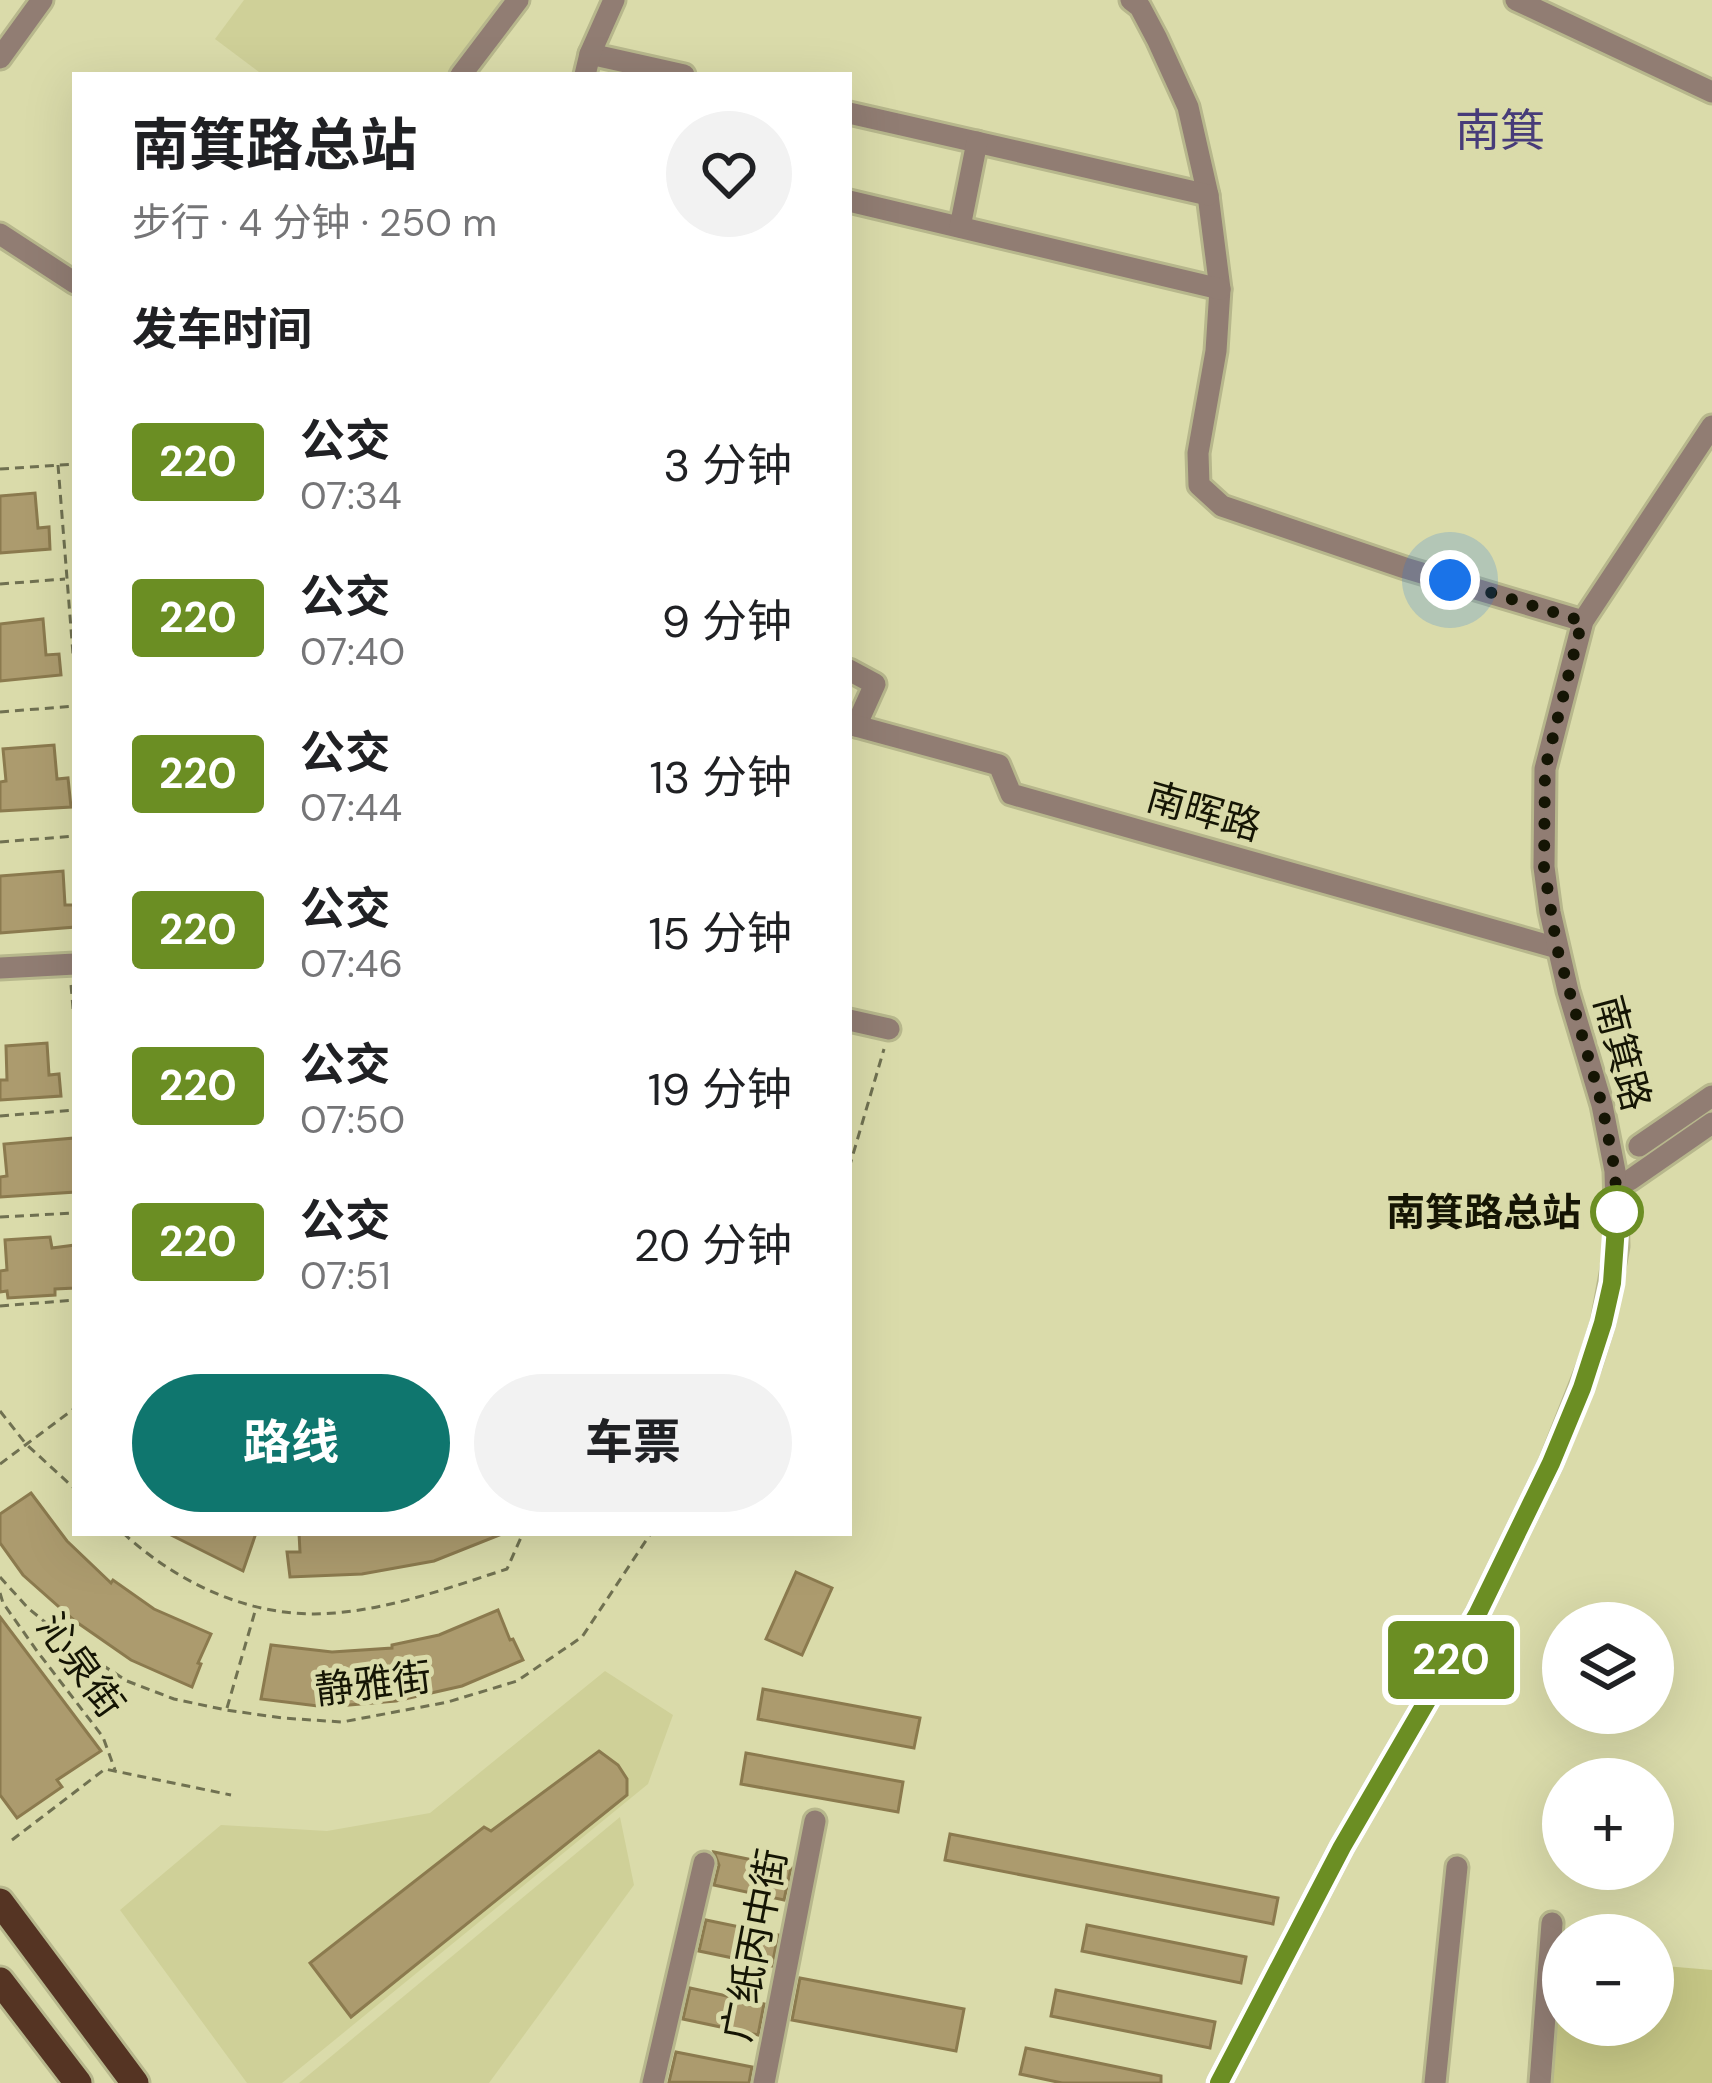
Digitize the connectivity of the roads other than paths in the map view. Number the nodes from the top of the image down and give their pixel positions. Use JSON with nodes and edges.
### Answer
{"nodes":[{"id":1,"x":42,"y":0,"type":"edge"},
{"id":2,"x":518,"y":0,"type":"edge"},
{"id":3,"x":614,"y":0,"type":"edge"},
{"id":4,"x":1131,"y":0,"type":"edge"},
{"id":5,"x":1516,"y":0,"type":"edge"},
{"id":6,"x":9,"y":28,"type":"edge"},
{"id":7,"x":0,"y":58,"type":"edge"},
{"id":8,"x":587,"y":64,"type":"edge"},
{"id":9,"x":463,"y":72,"type":"edge"},
{"id":10,"x":658,"y":72,"type":"edge"},
{"id":11,"x":1712,"y":92,"type":"edge"},
{"id":12,"x":852,"y":114,"type":"edge"},
{"id":13,"x":977,"y":142,"type":"junction"},
{"id":14,"x":1208,"y":195,"type":"junction"},
{"id":15,"x":852,"y":202,"type":"edge"},
{"id":16,"x":960,"y":227,"type":"junction"},
{"id":17,"x":0,"y":234,"type":"edge"},
{"id":18,"x":72,"y":281,"type":"edge"},
{"id":19,"x":1220,"y":289,"type":"junction"},
{"id":20,"x":1712,"y":426,"type":"edge"},
{"id":21,"x":1582,"y":621,"type":"junction"},
{"id":22,"x":852,"y":672,"type":"edge"},
{"id":23,"x":852,"y":725,"type":"edge"},
{"id":24,"x":1557,"y":948,"type":"junction"},
{"id":25,"x":72,"y":964,"type":"edge"},
{"id":26,"x":0,"y":968,"type":"edge"},
{"id":27,"x":852,"y":1021,"type":"edge"},
{"id":28,"x":890,"y":1029,"type":"road end"},
{"id":29,"x":1711,"y":1100,"type":"edge"},
{"id":30,"x":1712,"y":1123,"type":"edge"},
{"id":31,"x":1639,"y":1146,"type":"dead end"},
{"id":32,"x":1630,"y":1180,"type":"dead end"},
{"id":33,"x":815,"y":1821,"type":"dead end"},
{"id":34,"x":704,"y":1863,"type":"dead end"},
{"id":35,"x":1457,"y":1867,"type":"dead end"},
{"id":36,"x":0,"y":1902,"type":"edge"},
{"id":37,"x":0,"y":1981,"type":"edge"},
{"id":38,"x":1543,"y":2046,"type":"edge"},
{"id":39,"x":78,"y":2083,"type":"edge"},
{"id":40,"x":135,"y":2083,"type":"edge"},
{"id":41,"x":653,"y":2083,"type":"edge"},
{"id":42,"x":764,"y":2083,"type":"edge"},
{"id":43,"x":1219,"y":2083,"type":"edge"},
{"id":44,"x":1435,"y":2083,"type":"edge"},
{"id":45,"x":1540,"y":2083,"type":"edge"}],
"edges":[{"from":1,"to":6,"type":"street"},
{"from":2,"to":9,"type":"street"},
{"from":3,"to":8,"type":"street"},
{"from":4,"to":14,"type":"street"},
{"from":5,"to":11,"type":"street"},
{"from":6,"to":7,"type":"street"},
{"from":8,"to":10,"type":"street"},
{"from":12,"to":13,"type":"street"},
{"from":13,"to":14,"type":"street"},
{"from":13,"to":16,"type":"street"},
{"from":14,"to":19,"type":"street"},
{"from":15,"to":16,"type":"street"},
{"from":16,"to":19,"type":"street"},
{"from":17,"to":18,"type":"street"},
{"from":19,"to":21,"type":"street"},
{"from":20,"to":21,"type":"street","name":"南箕路"},
{"from":21,"to":24,"type":"street","name":"南箕路"},
{"from":22,"to":23,"type":"street"},
{"from":23,"to":24,"type":"street","name":"南晖路"},
{"from":24,"to":43,"type":"street","name":"南箕路"},
{"from":25,"to":26,"type":"street"},
{"from":27,"to":28,"type":"street"},
{"from":29,"to":31,"type":"street"},
{"from":30,"to":32,"type":"street"},
{"from":33,"to":42,"type":"street","name":"广纸丙中街"},
{"from":34,"to":41,"type":"street"},
{"from":35,"to":44,"type":"street"},
{"from":36,"to":40,"type":"main road"},
{"from":37,"to":39,"type":"main road"},
{"from":38,"to":45,"type":"street"}]}
